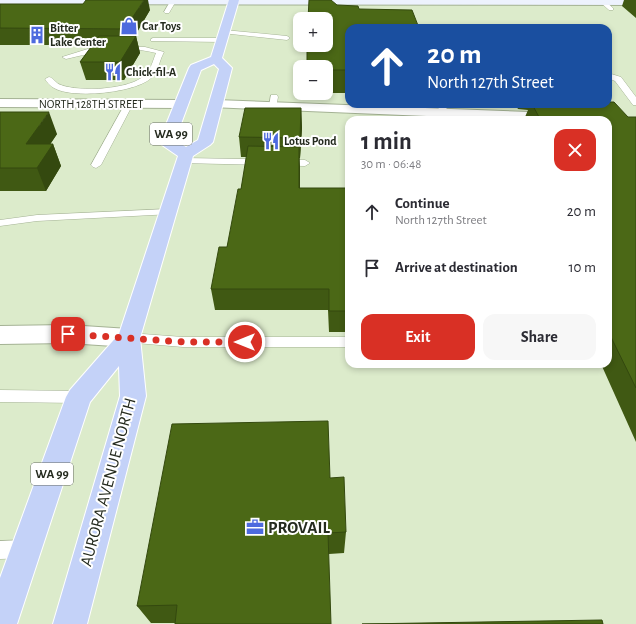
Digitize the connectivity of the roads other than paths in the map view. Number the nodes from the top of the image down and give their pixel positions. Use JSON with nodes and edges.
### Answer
{"nodes":[{"id":1,"x":108,"y":0,"type":"edge"},
{"id":2,"x":234,"y":0,"type":"edge"},
{"id":3,"x":0,"y":1,"type":"edge"},
{"id":4,"x":173,"y":1,"type":"edge"},
{"id":5,"x":459,"y":1,"type":"edge"},
{"id":6,"x":603,"y":2,"type":"junction"},
{"id":7,"x":636,"y":2,"type":"edge"},
{"id":8,"x":611,"y":9,"type":"dead end"},
{"id":9,"x":167,"y":12,"type":"dead end"},
{"id":10,"x":223,"y":36,"type":"junction"},
{"id":11,"x":287,"y":38,"type":"dead end"},
{"id":12,"x":153,"y":40,"type":"dead end"},
{"id":13,"x":66,"y":57,"type":"dead end"},
{"id":14,"x":216,"y":59,"type":"junction"},
{"id":15,"x":612,"y":77,"type":"edge"},
{"id":16,"x":49,"y":79,"type":"dead end"},
{"id":17,"x":0,"y":103,"type":"edge"},
{"id":18,"x":636,"y":103,"type":"edge"},
{"id":19,"x":129,"y":104,"type":"junction"},
{"id":20,"x":181,"y":104,"type":"junction"},
{"id":21,"x":216,"y":104,"type":"junction"},
{"id":22,"x":345,"y":107,"type":"edge"},
{"id":23,"x":368,"y":108,"type":"edge"},
{"id":24,"x":447,"y":113,"type":"edge"},
{"id":25,"x":541,"y":116,"type":"edge"},
{"id":26,"x":185,"y":158,"type":"junction"},
{"id":27,"x":305,"y":163,"type":"dead end"},
{"id":28,"x":96,"y":165,"type":"dead end"},
{"id":29,"x":168,"y":212,"type":"junction"},
{"id":30,"x":0,"y":223,"type":"edge"},
{"id":31,"x":0,"y":335,"type":"edge"},
{"id":32,"x":128,"y":338,"type":"junction"},
{"id":33,"x":345,"y":342,"type":"edge"},
{"id":34,"x":0,"y":396,"type":"edge"},
{"id":35,"x":79,"y":397,"type":"junction"},
{"id":36,"x":13,"y":550,"type":"edge"},
{"id":37,"x":0,"y":624,"type":"edge"},
{"id":38,"x":70,"y":624,"type":"edge"}],
"edges":[{"from":1,"to":3,"type":"main road"},
{"from":1,"to":4,"type":"main road"},
{"from":2,"to":4,"type":"main road"},
{"from":2,"to":5,"type":"main road"},
{"from":2,"to":10,"type":"highway"},
{"from":4,"to":9,"type":"lane"},
{"from":5,"to":6,"type":"main road"},
{"from":6,"to":7,"type":"main road"},
{"from":6,"to":8,"type":"lane"},
{"from":10,"to":11,"type":"lane"},
{"from":10,"to":12,"type":"lane"},
{"from":10,"to":14,"type":"highway"},
{"from":13,"to":16,"type":"lane"},
{"from":14,"to":20,"type":"highway","number":"WA 99"},
{"from":14,"to":21,"type":"highway","number":"WA 99"},
{"from":15,"to":18,"type":"lane"},
{"from":17,"to":19,"type":"street","name":"NORTH 128TH STREET"},
{"from":19,"to":20,"type":"street","name":"NORTH 128TH STREET"},
{"from":19,"to":28,"type":"lane"},
{"from":20,"to":26,"type":"highway","number":"WA 99"},
{"from":21,"to":22,"type":"street"},
{"from":21,"to":26,"type":"highway","number":"WA 99"},
{"from":23,"to":24,"type":"street"},
{"from":24,"to":25,"type":"street"},
{"from":26,"to":27,"type":"lane"},
{"from":26,"to":29,"type":"highway","name":"AURORA AVENUE NORTH","number":"WA 99"},
{"from":29,"to":30,"type":"lane"},
{"from":29,"to":32,"type":"highway","name":"AURORA AVENUE NORTH","number":"WA 99"},
{"from":31,"to":32,"type":"street"},
{"from":32,"to":33,"type":"lane"},
{"from":32,"to":35,"type":"highway","name":"AURORA AVENUE NORTH","number":"WA 99"},
{"from":32,"to":38,"type":"highway","name":"AURORA AVENUE NORTH","number":"WA 99"},
{"from":34,"to":35,"type":"lane"},
{"from":35,"to":36,"type":"highway","name":"AURORA AVENUE NORTH","number":"WA 99"},
{"from":36,"to":37,"type":"highway","name":"AURORA AVENUE NORTH","number":"WA 99"}]}
